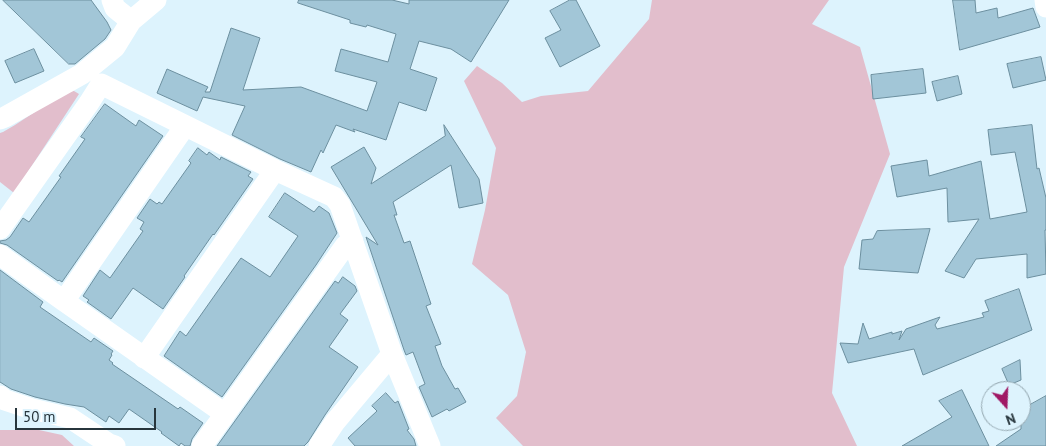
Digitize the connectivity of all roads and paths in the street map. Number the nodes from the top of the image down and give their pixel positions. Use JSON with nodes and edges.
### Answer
{"nodes":[{"id":1,"x":112,"y":0,"type":"edge"},
{"id":2,"x":156,"y":0,"type":"edge"},
{"id":3,"x":1045,"y":0,"type":"edge"},
{"id":4,"x":1046,"y":7,"type":"edge"},
{"id":5,"x":131,"y":21,"type":"junction"},
{"id":6,"x":82,"y":74,"type":"junction"},
{"id":7,"x":101,"y":84,"type":"junction"},
{"id":8,"x":0,"y":119,"type":"edge"},
{"id":9,"x":185,"y":126,"type":"junction"},
{"id":10,"x":274,"y":170,"type":"junction"},
{"id":11,"x":0,"y":229,"type":"edge"},
{"id":12,"x":353,"y":241,"type":"junction"},
{"id":13,"x":0,"y":255,"type":"edge"},
{"id":14,"x":64,"y":302,"type":"junction"},
{"id":15,"x":392,"y":354,"type":"junction"},
{"id":16,"x":144,"y":358,"type":"junction"},
{"id":17,"x":0,"y":396,"type":"edge"},
{"id":18,"x":225,"y":414,"type":"junction"},
{"id":19,"x":114,"y":446,"type":"edge"},
{"id":20,"x":202,"y":446,"type":"edge"},
{"id":21,"x":319,"y":446,"type":"edge"},
{"id":22,"x":430,"y":446,"type":"edge"}],
"edges":[{"from":1,"to":5,"type":"street"},
{"from":2,"to":5,"type":"street"},
{"from":3,"to":4,"type":"street"},
{"from":5,"to":6,"type":"street"},
{"from":6,"to":7,"type":"street"},
{"from":6,"to":8,"type":"street"},
{"from":7,"to":9,"type":"street"},
{"from":7,"to":11,"type":"street"},
{"from":9,"to":10,"type":"street"},
{"from":9,"to":14,"type":"street"},
{"from":10,"to":12,"type":"street"},
{"from":10,"to":16,"type":"street"},
{"from":12,"to":15,"type":"street"},
{"from":12,"to":18,"type":"street"},
{"from":13,"to":14,"type":"street"},
{"from":14,"to":16,"type":"street"},
{"from":15,"to":21,"type":"street"},
{"from":15,"to":22,"type":"street"},
{"from":16,"to":18,"type":"street"},
{"from":17,"to":19,"type":"street"},
{"from":18,"to":20,"type":"street"}]}
